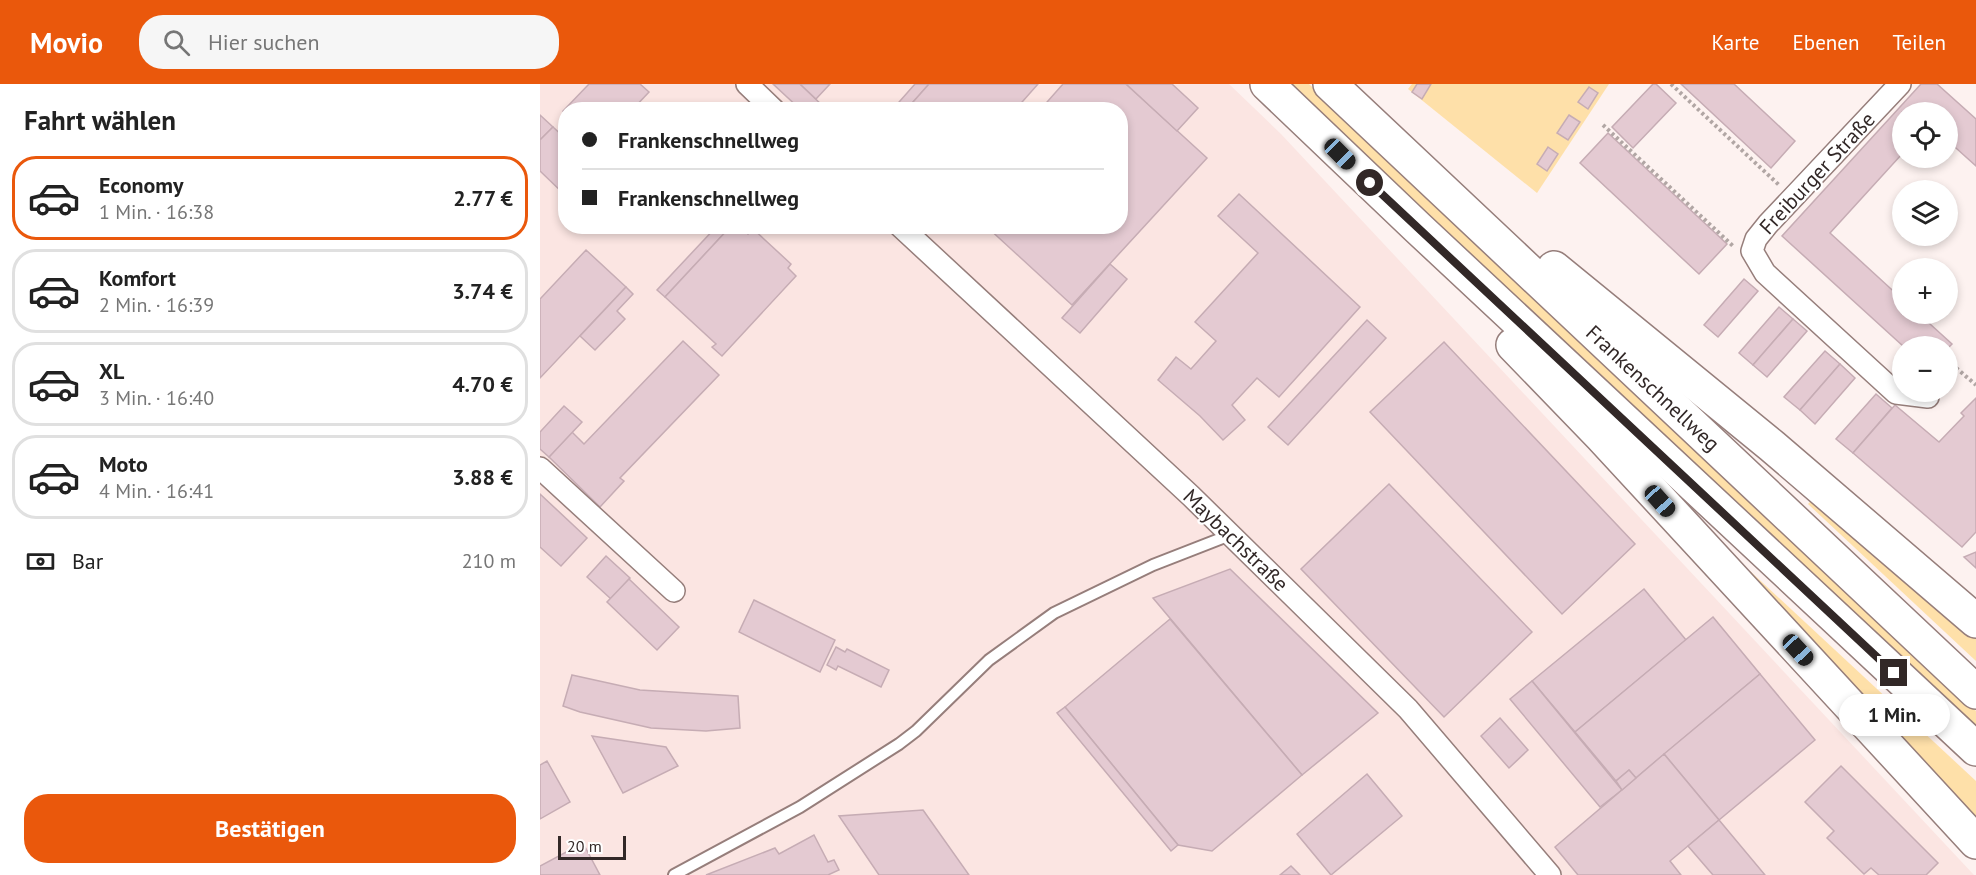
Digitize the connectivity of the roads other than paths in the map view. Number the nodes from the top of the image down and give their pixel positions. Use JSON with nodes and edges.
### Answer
{"nodes":[{"id":1,"x":747,"y":84,"type":"edge"},
{"id":2,"x":1267,"y":84,"type":"edge"},
{"id":3,"x":1330,"y":84,"type":"edge"},
{"id":4,"x":1900,"y":84,"type":"edge"},
{"id":5,"x":766,"y":102,"type":"edge"},
{"id":6,"x":1369,"y":122,"type":"junction"},
{"id":7,"x":1354,"y":167,"type":"junction"},
{"id":8,"x":909,"y":234,"type":"edge"},
{"id":9,"x":1892,"y":389,"type":"edge"},
{"id":10,"x":540,"y":468,"type":"edge"},
{"id":11,"x":1230,"y":535,"type":"junction"},
{"id":12,"x":674,"y":591,"type":"dead end"},
{"id":13,"x":1976,"y":621,"type":"edge"},
{"id":14,"x":1976,"y":692,"type":"edge"},
{"id":15,"x":1976,"y":749,"type":"edge"},
{"id":16,"x":1976,"y":842,"type":"edge"},
{"id":17,"x":674,"y":875,"type":"edge"},
{"id":18,"x":1550,"y":875,"type":"edge"}],
"edges":[{"from":1,"to":5,"type":"street"},
{"from":2,"to":7,"type":"highway","name":"Frankenschnellweg"},
{"from":3,"to":6,"type":"highway","name":"Frankenschnellweg"},
{"from":4,"to":9,"type":"street","name":"Freiburger Straße"},
{"from":6,"to":13,"type":"highway"},
{"from":6,"to":14,"type":"highway","name":"Frankenschnellweg"},
{"from":7,"to":15,"type":"highway","name":"Frankenschnellweg"},
{"from":7,"to":16,"type":"highway"},
{"from":8,"to":11,"type":"street","name":"Maybachstraße"},
{"from":10,"to":12,"type":"street"},
{"from":11,"to":17,"type":"lane"},
{"from":11,"to":18,"type":"street","name":"Maybachstraße"}]}
